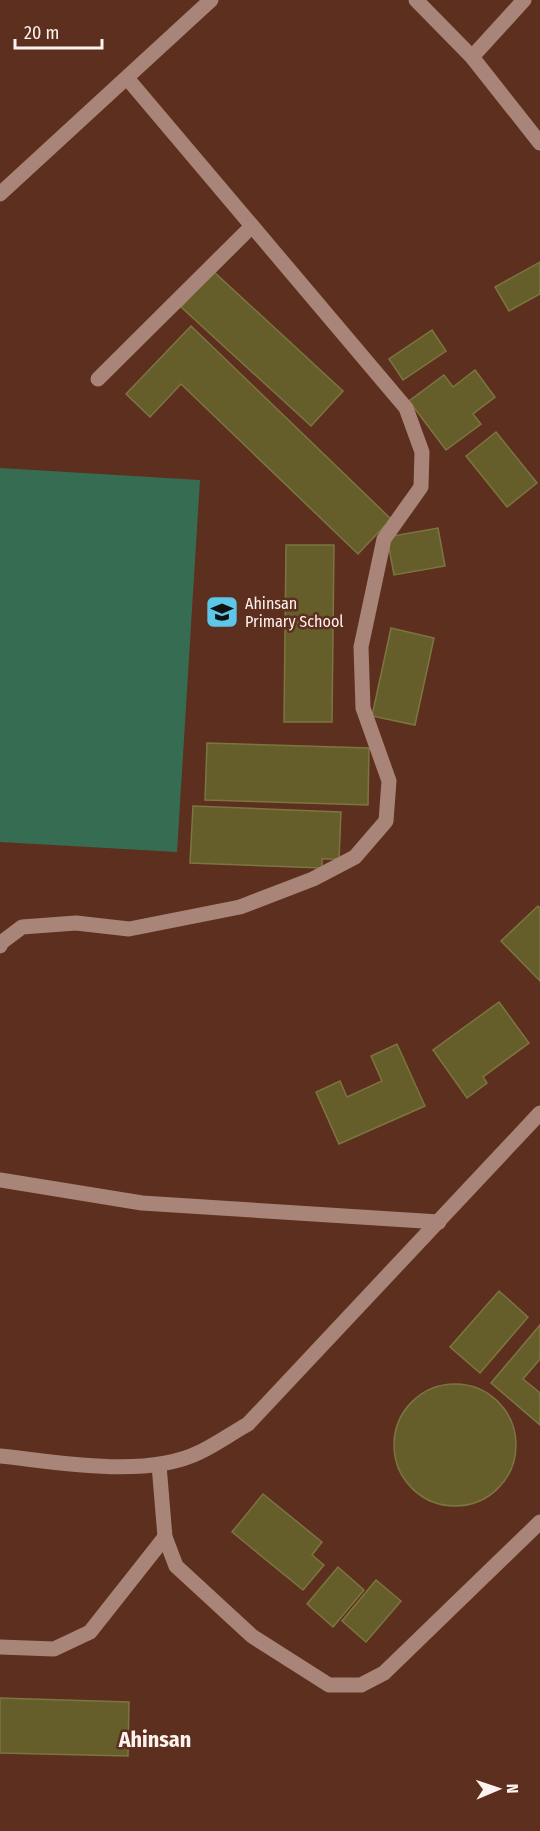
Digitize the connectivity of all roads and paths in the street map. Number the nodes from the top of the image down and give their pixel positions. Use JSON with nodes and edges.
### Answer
{"nodes":[{"id":1,"x":212,"y":0,"type":"edge"},
{"id":2,"x":416,"y":0,"type":"edge"},
{"id":3,"x":524,"y":0,"type":"edge"},
{"id":4,"x":472,"y":57,"type":"junction"},
{"id":5,"x":127,"y":78,"type":"junction"},
{"id":6,"x":540,"y":143,"type":"edge"},
{"id":7,"x":0,"y":194,"type":"edge"},
{"id":8,"x":252,"y":226,"type":"junction"},
{"id":9,"x":98,"y":379,"type":"dead end"},
{"id":10,"x":0,"y":946,"type":"edge"},
{"id":11,"x":540,"y":1113,"type":"edge"},
{"id":12,"x":0,"y":1180,"type":"edge"},
{"id":13,"x":440,"y":1222,"type":"junction"},
{"id":14,"x":0,"y":1456,"type":"edge"},
{"id":15,"x":159,"y":1465,"type":"junction"},
{"id":16,"x":540,"y":1522,"type":"edge"},
{"id":17,"x":165,"y":1537,"type":"junction"},
{"id":18,"x":0,"y":1647,"type":"edge"}],
"edges":[{"from":1,"to":5,"type":"street"},
{"from":2,"to":4,"type":"street"},
{"from":3,"to":4,"type":"street"},
{"from":4,"to":6,"type":"street"},
{"from":5,"to":7,"type":"street"},
{"from":5,"to":8,"type":"street"},
{"from":8,"to":9,"type":"street"},
{"from":8,"to":10,"type":"street"},
{"from":11,"to":13,"type":"street"},
{"from":12,"to":13,"type":"street"},
{"from":13,"to":15,"type":"street"},
{"from":14,"to":15,"type":"street"},
{"from":15,"to":17,"type":"street"},
{"from":16,"to":17,"type":"street"},
{"from":17,"to":18,"type":"street"}]}
